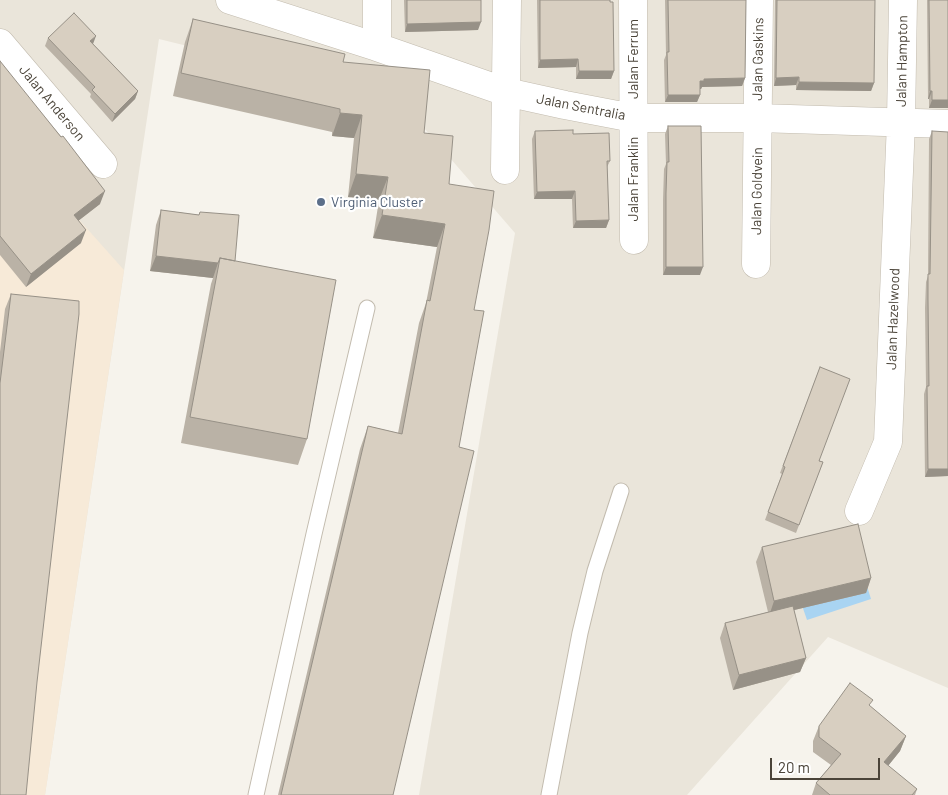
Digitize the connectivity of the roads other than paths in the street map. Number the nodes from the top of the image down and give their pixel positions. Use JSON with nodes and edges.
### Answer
{"nodes":[{"id":1,"x":231,"y":0,"type":"edge"},
{"id":2,"x":377,"y":0,"type":"edge"},
{"id":3,"x":507,"y":0,"type":"edge"},
{"id":4,"x":633,"y":0,"type":"edge"},
{"id":5,"x":759,"y":0,"type":"edge"},
{"id":6,"x":903,"y":0,"type":"edge"},
{"id":7,"x":0,"y":42,"type":"edge"},
{"id":8,"x":377,"y":47,"type":"junction"},
{"id":9,"x":506,"y":92,"type":"junction"},
{"id":10,"x":633,"y":118,"type":"junction"},
{"id":11,"x":758,"y":118,"type":"junction"},
{"id":12,"x":901,"y":122,"type":"junction"},
{"id":13,"x":948,"y":124,"type":"edge"},
{"id":14,"x":103,"y":164,"type":"dead end"},
{"id":15,"x":505,"y":170,"type":"dead end"},
{"id":16,"x":634,"y":240,"type":"dead end"},
{"id":17,"x":756,"y":264,"type":"dead end"},
{"id":18,"x":367,"y":308,"type":"dead end"},
{"id":19,"x":621,"y":491,"type":"dead end"},
{"id":20,"x":859,"y":511,"type":"dead end"},
{"id":21,"x":256,"y":795,"type":"edge"},
{"id":22,"x":549,"y":795,"type":"edge"}],
"edges":[{"from":1,"to":8,"type":"street","name":"Jalan Sentralia"},
{"from":2,"to":8,"type":"street"},
{"from":3,"to":9,"type":"street"},
{"from":4,"to":10,"type":"street","name":"Jalan Ferrum"},
{"from":5,"to":11,"type":"street","name":"Jalan Gaskins"},
{"from":6,"to":12,"type":"street","name":"Jalan Hampton"},
{"from":7,"to":14,"type":"street","name":"Jalan Anderson"},
{"from":8,"to":9,"type":"street","name":"Jalan Sentralia"},
{"from":9,"to":10,"type":"street","name":"Jalan Sentralia"},
{"from":9,"to":15,"type":"street"},
{"from":10,"to":11,"type":"street","name":"Jalan Sentralia"},
{"from":10,"to":16,"type":"street","name":"Jalan Franklin"},
{"from":11,"to":12,"type":"street","name":"Jalan Sentralia"},
{"from":11,"to":17,"type":"street","name":"Jalan Goldvein"},
{"from":12,"to":13,"type":"street","name":"Jalan Sentralia"},
{"from":12,"to":20,"type":"street","name":"Jalan Hazelwood"},
{"from":18,"to":21,"type":"lane"},
{"from":19,"to":22,"type":"lane"}]}
